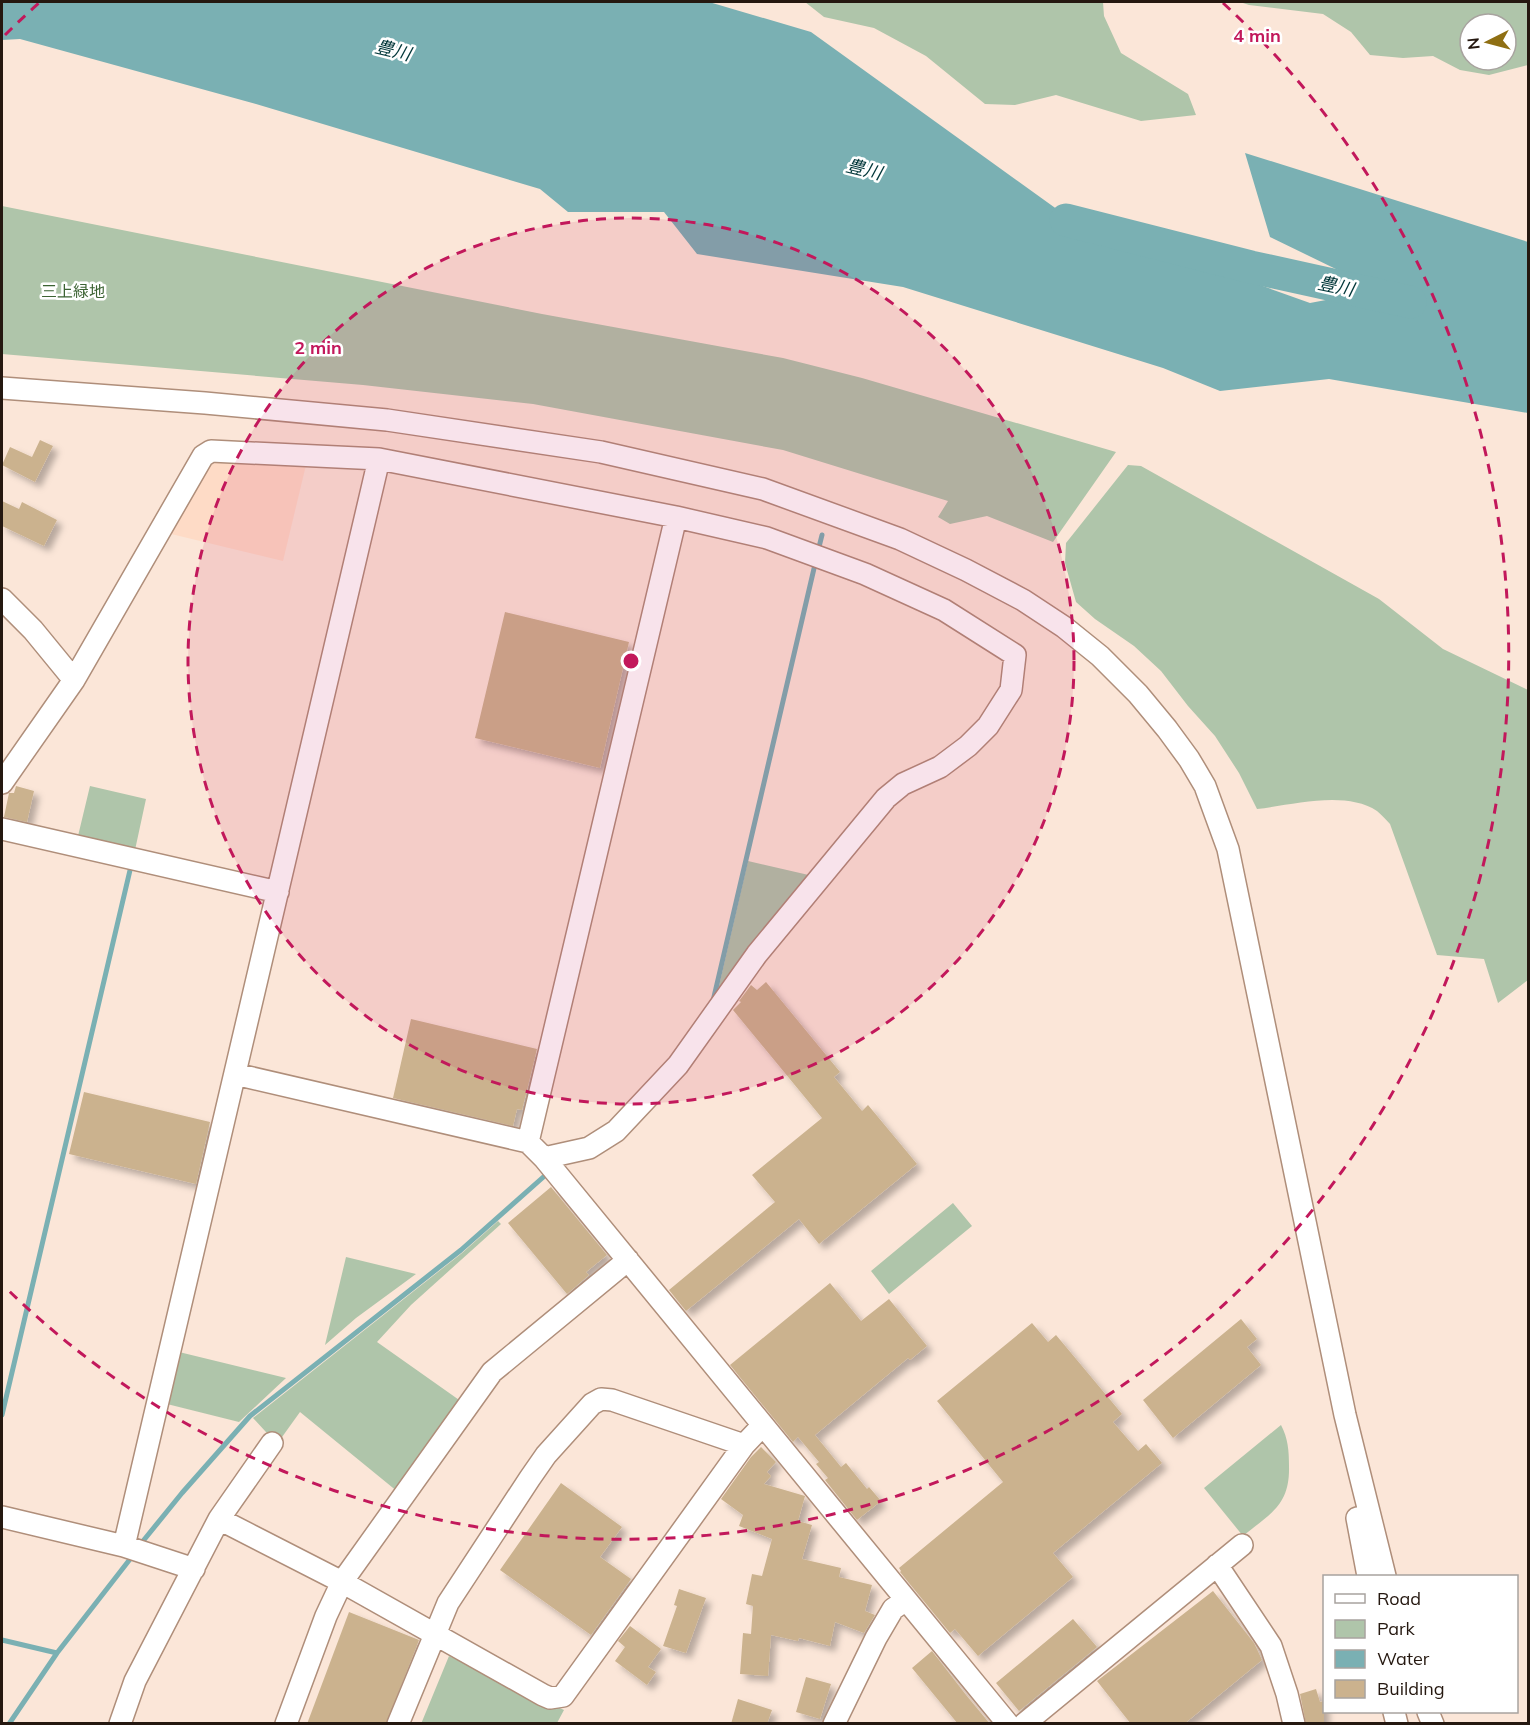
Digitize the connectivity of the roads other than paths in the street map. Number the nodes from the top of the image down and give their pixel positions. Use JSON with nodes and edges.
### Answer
{"nodes":[{"id":1,"x":2,"y":388,"type":"edge"},
{"id":2,"x":380,"y":459,"type":"junction"},
{"id":3,"x":676,"y":517,"type":"junction"},
{"id":4,"x":2,"y":599,"type":"edge"},
{"id":5,"x":74,"y":680,"type":"junction"},
{"id":6,"x":2,"y":783,"type":"edge"},
{"id":7,"x":2,"y":829,"type":"edge"},
{"id":8,"x":278,"y":892,"type":"junction"},
{"id":9,"x":235,"y":1074,"type":"junction"},
{"id":10,"x":528,"y":1143,"type":"junction"},
{"id":11,"x":544,"y":1158,"type":"junction"},
{"id":12,"x":628,"y":1260,"type":"junction"},
{"id":13,"x":763,"y":1425,"type":"junction"},
{"id":14,"x":272,"y":1443,"type":"dead end"},
{"id":15,"x":744,"y":1445,"type":"junction"},
{"id":16,"x":1365,"y":1498,"type":"junction"},
{"id":17,"x":2,"y":1517,"type":"edge"},
{"id":18,"x":219,"y":1519,"type":"junction"},
{"id":19,"x":1242,"y":1545,"type":"dead end"},
{"id":20,"x":124,"y":1546,"type":"junction"},
{"id":21,"x":1217,"y":1565,"type":"junction"},
{"id":22,"x":194,"y":1569,"type":"junction"},
{"id":23,"x":1368,"y":1575,"type":"edge"},
{"id":24,"x":1385,"y":1575,"type":"edge"},
{"id":25,"x":342,"y":1582,"type":"junction"},
{"id":26,"x":906,"y":1600,"type":"junction"},
{"id":27,"x":436,"y":1634,"type":"junction"},
{"id":28,"x":120,"y":1724,"type":"edge"},
{"id":29,"x":286,"y":1724,"type":"edge"},
{"id":30,"x":398,"y":1724,"type":"edge"},
{"id":31,"x":834,"y":1724,"type":"edge"},
{"id":32,"x":1008,"y":1724,"type":"edge"},
{"id":33,"x":1024,"y":1724,"type":"edge"},
{"id":34,"x":1294,"y":1724,"type":"edge"}],
"edges":[{"from":1,"to":16,"type":"street"},
{"from":2,"to":3,"type":"street"},
{"from":2,"to":5,"type":"street"},
{"from":2,"to":8,"type":"street"},
{"from":3,"to":10,"type":"street"},
{"from":3,"to":11,"type":"street"},
{"from":4,"to":5,"type":"street"},
{"from":5,"to":6,"type":"street"},
{"from":7,"to":8,"type":"street"},
{"from":8,"to":9,"type":"street"},
{"from":9,"to":10,"type":"street"},
{"from":9,"to":20,"type":"street"},
{"from":10,"to":11,"type":"street"},
{"from":11,"to":12,"type":"street"},
{"from":12,"to":13,"type":"street"},
{"from":12,"to":25,"type":"street"},
{"from":13,"to":15,"type":"street"},
{"from":13,"to":26,"type":"street"},
{"from":14,"to":18,"type":"street"},
{"from":15,"to":27,"type":"street"},
{"from":15,"to":27,"type":"street"},
{"from":16,"to":23,"type":"street"},
{"from":16,"to":24,"type":"street"},
{"from":17,"to":20,"type":"street"},
{"from":18,"to":22,"type":"street"},
{"from":18,"to":25,"type":"street"},
{"from":19,"to":21,"type":"street"},
{"from":20,"to":22,"type":"street"},
{"from":21,"to":33,"type":"street"},
{"from":21,"to":34,"type":"street"},
{"from":22,"to":28,"type":"street"},
{"from":25,"to":27,"type":"street"},
{"from":25,"to":29,"type":"street"},
{"from":26,"to":31,"type":"street"},
{"from":26,"to":32,"type":"street"},
{"from":27,"to":30,"type":"street"}]}
